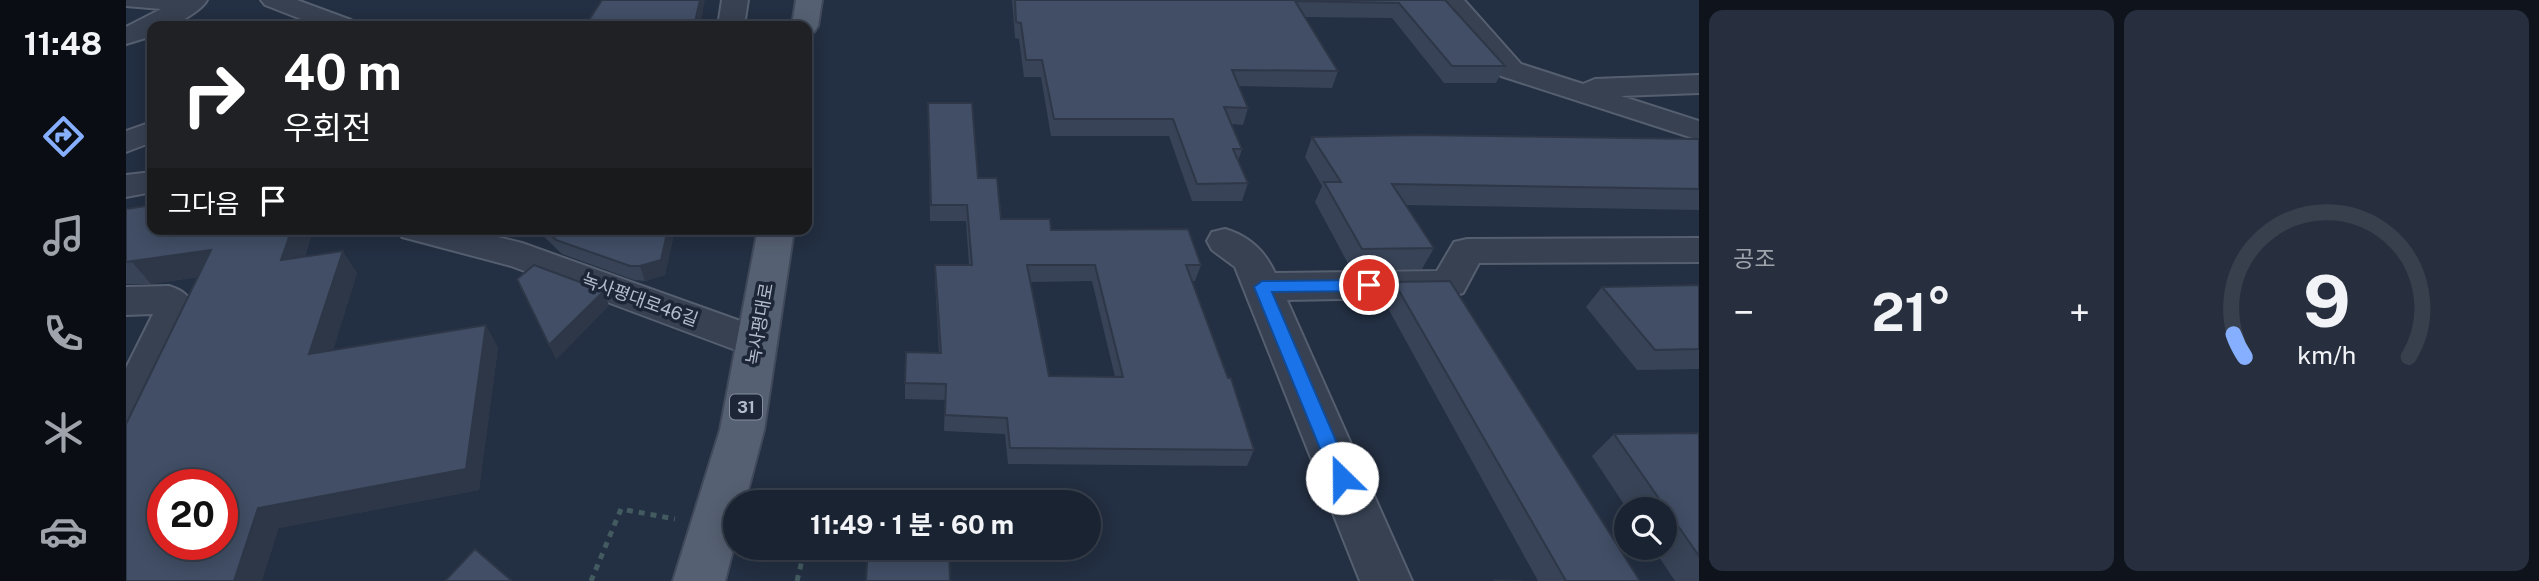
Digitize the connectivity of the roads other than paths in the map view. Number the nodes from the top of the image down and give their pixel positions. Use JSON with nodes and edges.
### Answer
{"nodes":[{"id":1,"x":131,"y":0,"type":"edge"},
{"id":2,"x":274,"y":0,"type":"edge"},
{"id":3,"x":735,"y":0,"type":"edge"},
{"id":4,"x":1450,"y":0,"type":"edge"},
{"id":5,"x":197,"y":1,"type":"edge"},
{"id":6,"x":159,"y":21,"type":"edge"},
{"id":7,"x":329,"y":21,"type":"edge"},
{"id":8,"x":732,"y":21,"type":"edge"},
{"id":9,"x":1664,"y":85,"type":"junction"},
{"id":10,"x":1699,"y":85,"type":"edge"},
{"id":11,"x":1569,"y":89,"type":"junction"},
{"id":12,"x":1699,"y":115,"type":"edge"},
{"id":13,"x":1699,"y":131,"type":"edge"},
{"id":14,"x":147,"y":133,"type":"edge"},
{"id":15,"x":126,"y":142,"type":"edge"},
{"id":16,"x":147,"y":183,"type":"edge"},
{"id":17,"x":126,"y":186,"type":"edge"},
{"id":18,"x":461,"y":235,"type":"edge"},
{"id":19,"x":775,"y":235,"type":"edge"},
{"id":20,"x":1225,"y":241,"type":"dead end"},
{"id":21,"x":523,"y":243,"type":"edge"},
{"id":22,"x":1699,"y":250,"type":"edge"},
{"id":23,"x":1262,"y":287,"type":"junction"},
{"id":24,"x":126,"y":301,"type":"edge"},
{"id":25,"x":757,"y":343,"type":"junction"},
{"id":26,"x":126,"y":411,"type":"edge"},
{"id":27,"x":699,"y":581,"type":"edge"},
{"id":28,"x":1386,"y":581,"type":"edge"}],
"edges":[{"from":1,"to":5,"type":"street"},
{"from":2,"to":7,"type":"street"},
{"from":3,"to":8,"type":"street"},
{"from":4,"to":11,"type":"street"},
{"from":5,"to":6,"type":"street"},
{"from":9,"to":10,"type":"street"},
{"from":9,"to":11,"type":"street"},
{"from":9,"to":12,"type":"street"},
{"from":11,"to":13,"type":"street"},
{"from":14,"to":15,"type":"street"},
{"from":16,"to":17,"type":"street"},
{"from":18,"to":21,"type":"street","name":"녹사평대로46길"},
{"from":19,"to":25,"type":"main road","name":"녹사평대로","number":"31"},
{"from":20,"to":23,"type":"street"},
{"from":21,"to":25,"type":"street","name":"녹사평대로46길"},
{"from":22,"to":23,"type":"street"},
{"from":23,"to":28,"type":"street"},
{"from":24,"to":26,"type":"street"},
{"from":25,"to":27,"type":"main road","name":"녹사평대로","number":"31"}]}
